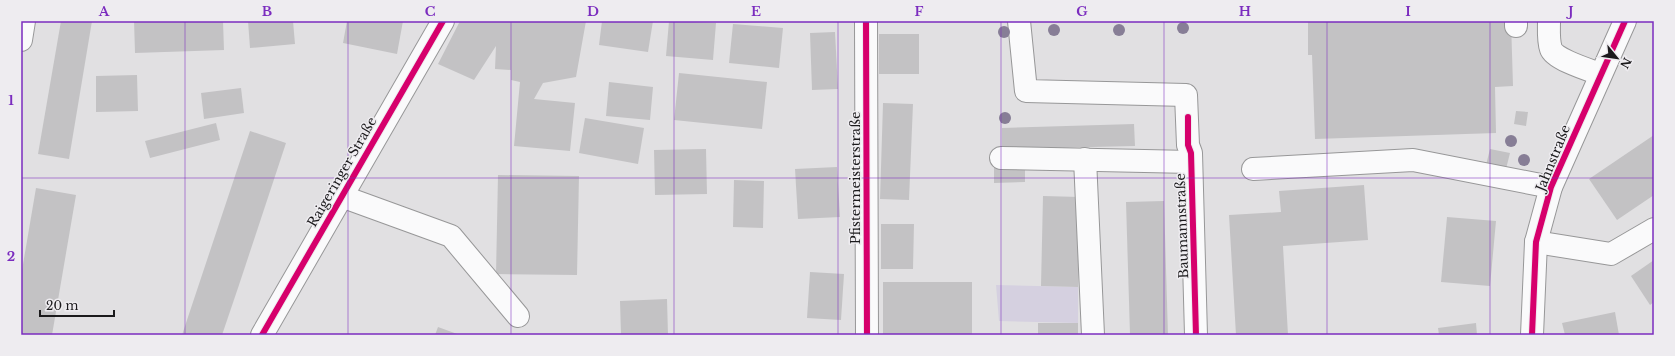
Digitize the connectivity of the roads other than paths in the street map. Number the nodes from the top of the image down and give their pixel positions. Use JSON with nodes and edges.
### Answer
{"nodes":[{"id":1,"x":24,"y":21,"type":"edge"},
{"id":2,"x":443,"y":21,"type":"edge"},
{"id":3,"x":866,"y":21,"type":"edge"},
{"id":4,"x":1019,"y":21,"type":"edge"},
{"id":5,"x":1549,"y":21,"type":"edge"},
{"id":6,"x":1625,"y":21,"type":"edge"},
{"id":7,"x":21,"y":40,"type":"edge"},
{"id":8,"x":1600,"y":74,"type":"junction"},
{"id":9,"x":1001,"y":158,"type":"dead end"},
{"id":10,"x":1085,"y":158,"type":"junction"},
{"id":11,"x":1191,"y":162,"type":"junction"},
{"id":12,"x":1253,"y":169,"type":"dead end"},
{"id":13,"x":1551,"y":187,"type":"junction"},
{"id":14,"x":341,"y":196,"type":"junction"},
{"id":15,"x":1654,"y":229,"type":"edge"},
{"id":16,"x":1536,"y":242,"type":"junction"},
{"id":17,"x":518,"y":316,"type":"dead end"},
{"id":18,"x":262,"y":335,"type":"edge"},
{"id":19,"x":867,"y":335,"type":"edge"},
{"id":20,"x":1093,"y":335,"type":"edge"},
{"id":21,"x":1196,"y":335,"type":"edge"},
{"id":22,"x":1532,"y":335,"type":"edge"}],
"edges":[{"from":1,"to":7,"type":"street"},
{"from":2,"to":14,"type":"street","name":"Raigeringer Straße"},
{"from":3,"to":19,"type":"street","name":"Pfistermeisterstraße"},
{"from":4,"to":11,"type":"street","name":"Baumannstraße"},
{"from":5,"to":8,"type":"street"},
{"from":6,"to":8,"type":"street","name":"Jahnstraße"},
{"from":8,"to":13,"type":"street","name":"Jahnstraße"},
{"from":9,"to":10,"type":"street"},
{"from":10,"to":11,"type":"street"},
{"from":10,"to":20,"type":"street"},
{"from":11,"to":21,"type":"street","name":"Baumannstraße"},
{"from":12,"to":13,"type":"street"},
{"from":13,"to":16,"type":"street","name":"Jahnstraße"},
{"from":14,"to":17,"type":"street"},
{"from":14,"to":18,"type":"street","name":"Raigeringer Straße"},
{"from":15,"to":16,"type":"street"},
{"from":16,"to":22,"type":"street","name":"Jahnstraße"}]}
